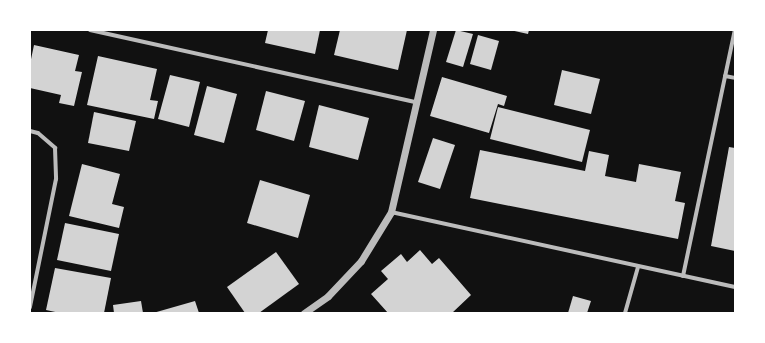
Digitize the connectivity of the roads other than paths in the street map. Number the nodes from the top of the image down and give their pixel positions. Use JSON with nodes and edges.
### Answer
{"nodes":[{"id":1,"x":90,"y":30,"type":"edge"},
{"id":2,"x":432,"y":30,"type":"edge"},
{"id":3,"x":735,"y":30,"type":"edge"},
{"id":4,"x":725,"y":76,"type":"junction"},
{"id":5,"x":735,"y":78,"type":"edge"},
{"id":6,"x":416,"y":102,"type":"junction"},
{"id":7,"x":30,"y":132,"type":"edge"},
{"id":8,"x":391,"y":212,"type":"junction"},
{"id":9,"x":638,"y":266,"type":"junction"},
{"id":10,"x":683,"y":276,"type":"junction"},
{"id":11,"x":735,"y":287,"type":"edge"},
{"id":12,"x":30,"y":307,"type":"edge"},
{"id":13,"x":304,"y":313,"type":"edge"},
{"id":14,"x":625,"y":313,"type":"edge"}],
"edges":[{"from":1,"to":6,"type":"street"},
{"from":2,"to":6,"type":"street"},
{"from":3,"to":4,"type":"street"},
{"from":4,"to":5,"type":"street"},
{"from":4,"to":10,"type":"street"},
{"from":6,"to":8,"type":"street"},
{"from":7,"to":12,"type":"street"},
{"from":8,"to":9,"type":"street"},
{"from":8,"to":13,"type":"street"},
{"from":9,"to":10,"type":"street"},
{"from":9,"to":14,"type":"street"},
{"from":10,"to":11,"type":"street"}]}
